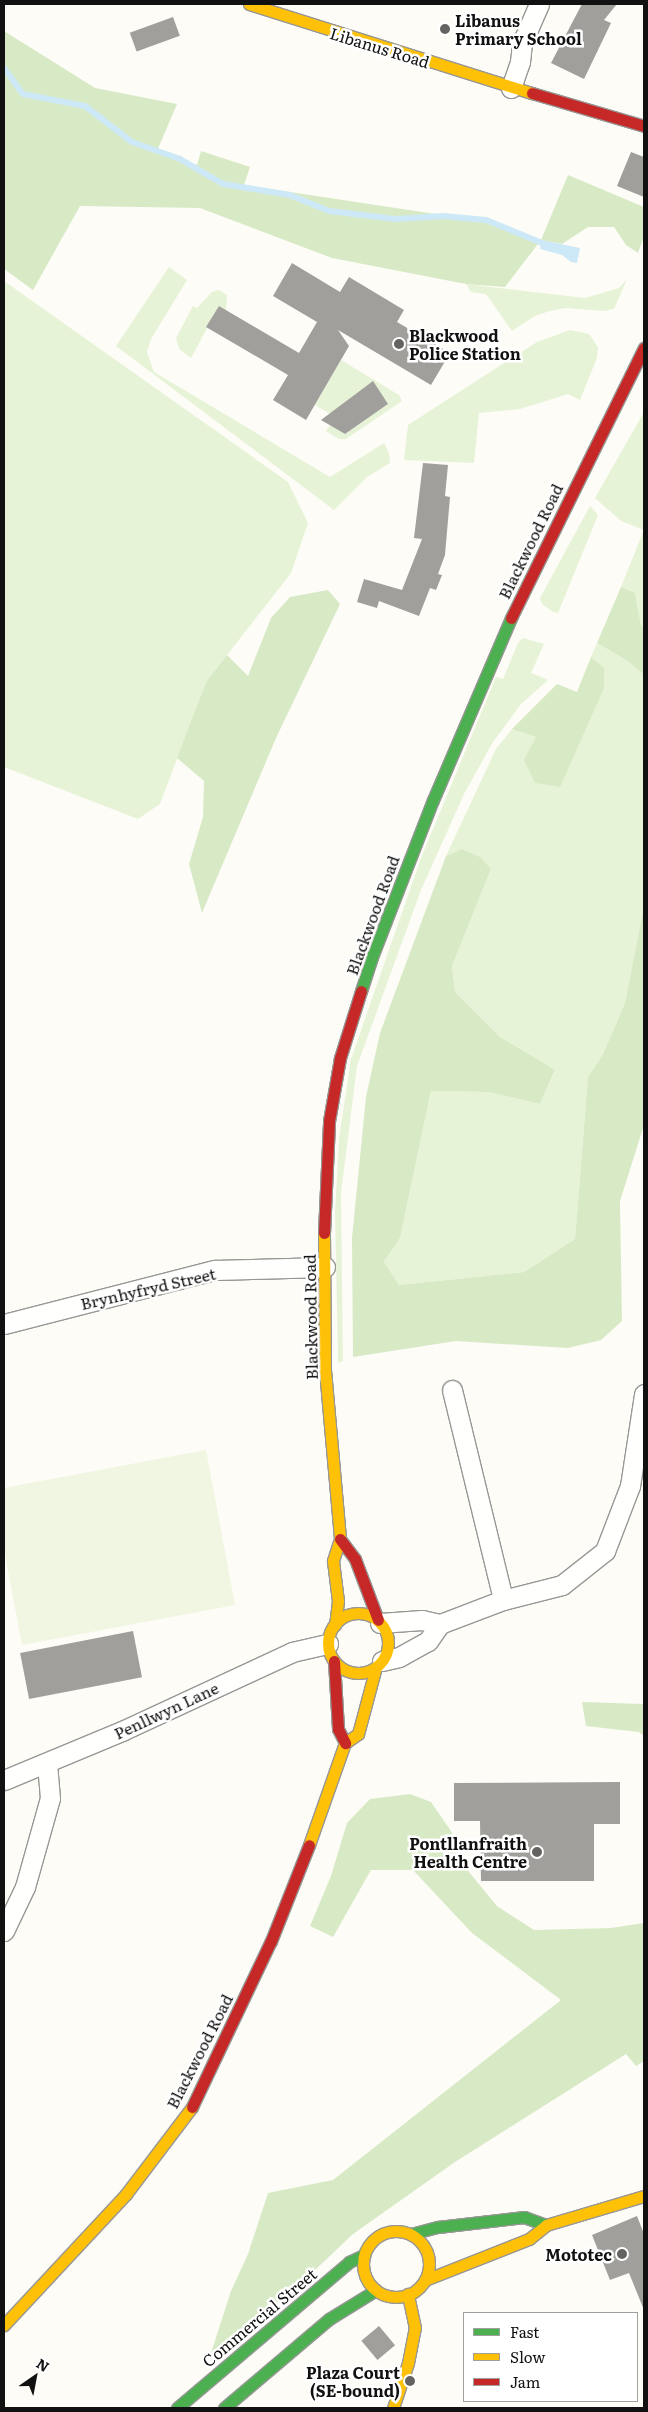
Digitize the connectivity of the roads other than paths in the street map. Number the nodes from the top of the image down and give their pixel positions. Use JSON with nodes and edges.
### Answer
{"nodes":[{"id":1,"x":249,"y":4,"type":"edge"},
{"id":2,"x":539,"y":4,"type":"edge"},
{"id":3,"x":511,"y":88,"type":"junction"},
{"id":4,"x":644,"y":126,"type":"edge"},
{"id":5,"x":644,"y":348,"type":"edge"},
{"id":6,"x":325,"y":1267,"type":"junction"},
{"id":7,"x":4,"y":1324,"type":"edge"},
{"id":8,"x":452,"y":1390,"type":"dead end"},
{"id":9,"x":644,"y":1394,"type":"edge"},
{"id":10,"x":639,"y":1458,"type":"edge"},
{"id":11,"x":340,"y":1539,"type":"junction"},
{"id":12,"x":503,"y":1600,"type":"junction"},
{"id":13,"x":379,"y":1622,"type":"junction"},
{"id":14,"x":440,"y":1624,"type":"junction"},
{"id":15,"x":335,"y":1625,"type":"junction"},
{"id":16,"x":331,"y":1652,"type":"junction"},
{"id":17,"x":379,"y":1664,"type":"junction"},
{"id":18,"x":345,"y":1743,"type":"junction"},
{"id":19,"x":47,"y":1763,"type":"junction"},
{"id":20,"x":4,"y":1780,"type":"edge"},
{"id":21,"x":4,"y":1931,"type":"edge"},
{"id":22,"x":644,"y":2196,"type":"edge"},
{"id":23,"x":546,"y":2225,"type":"junction"},
{"id":24,"x":411,"y":2234,"type":"junction"},
{"id":25,"x":364,"y":2255,"type":"junction"},
{"id":26,"x":425,"y":2280,"type":"junction"},
{"id":27,"x":376,"y":2290,"type":"junction"},
{"id":28,"x":408,"y":2294,"type":"junction"},
{"id":29,"x":4,"y":2326,"type":"edge"},
{"id":30,"x":177,"y":2408,"type":"edge"},
{"id":31,"x":224,"y":2408,"type":"edge"},
{"id":32,"x":393,"y":2408,"type":"edge"}],
"edges":[{"from":1,"to":3,"type":"main road","name":"Libanus Road"},
{"from":2,"to":3,"type":"street"},
{"from":3,"to":4,"type":"main road","name":"Libanus Road"},
{"from":5,"to":6,"type":"main road","name":"Blackwood Road"},
{"from":6,"to":7,"type":"street","name":"Brynhyfryd Street"},
{"from":6,"to":11,"type":"main road","name":"Blackwood Road"},
{"from":8,"to":12,"type":"street"},
{"from":9,"to":10,"type":"street"},
{"from":10,"to":12,"type":"street"},
{"from":11,"to":13,"type":"main road"},
{"from":11,"to":15,"type":"main road","name":"Blackwood Road"},
{"from":12,"to":14,"type":"street"},
{"from":13,"to":14,"type":"street"},
{"from":13,"to":15,"type":"main road"},
{"from":13,"to":17,"type":"main road"},
{"from":14,"to":17,"type":"street"},
{"from":15,"to":16,"type":"main road"},
{"from":16,"to":17,"type":"main road"},
{"from":16,"to":18,"type":"main road"},
{"from":16,"to":19,"type":"street","name":"Penllwyn Lane"},
{"from":17,"to":18,"type":"main road","name":"Blackwood Road"},
{"from":18,"to":29,"type":"main road","name":"Blackwood Road"},
{"from":19,"to":20,"type":"street","name":"Penllwyn Lane"},
{"from":19,"to":21,"type":"street"},
{"from":22,"to":23,"type":"main road"},
{"from":23,"to":24,"type":"main road","name":"Commercial Street"},
{"from":23,"to":26,"type":"main road"},
{"from":24,"to":25,"type":"main road","name":"Commercial Street"},
{"from":24,"to":26,"type":"main road"},
{"from":25,"to":27,"type":"main road"},
{"from":25,"to":30,"type":"main road","name":"Commercial Street"},
{"from":26,"to":28,"type":"main road"},
{"from":27,"to":28,"type":"main road"},
{"from":27,"to":31,"type":"main road"},
{"from":28,"to":32,"type":"main road"}]}
